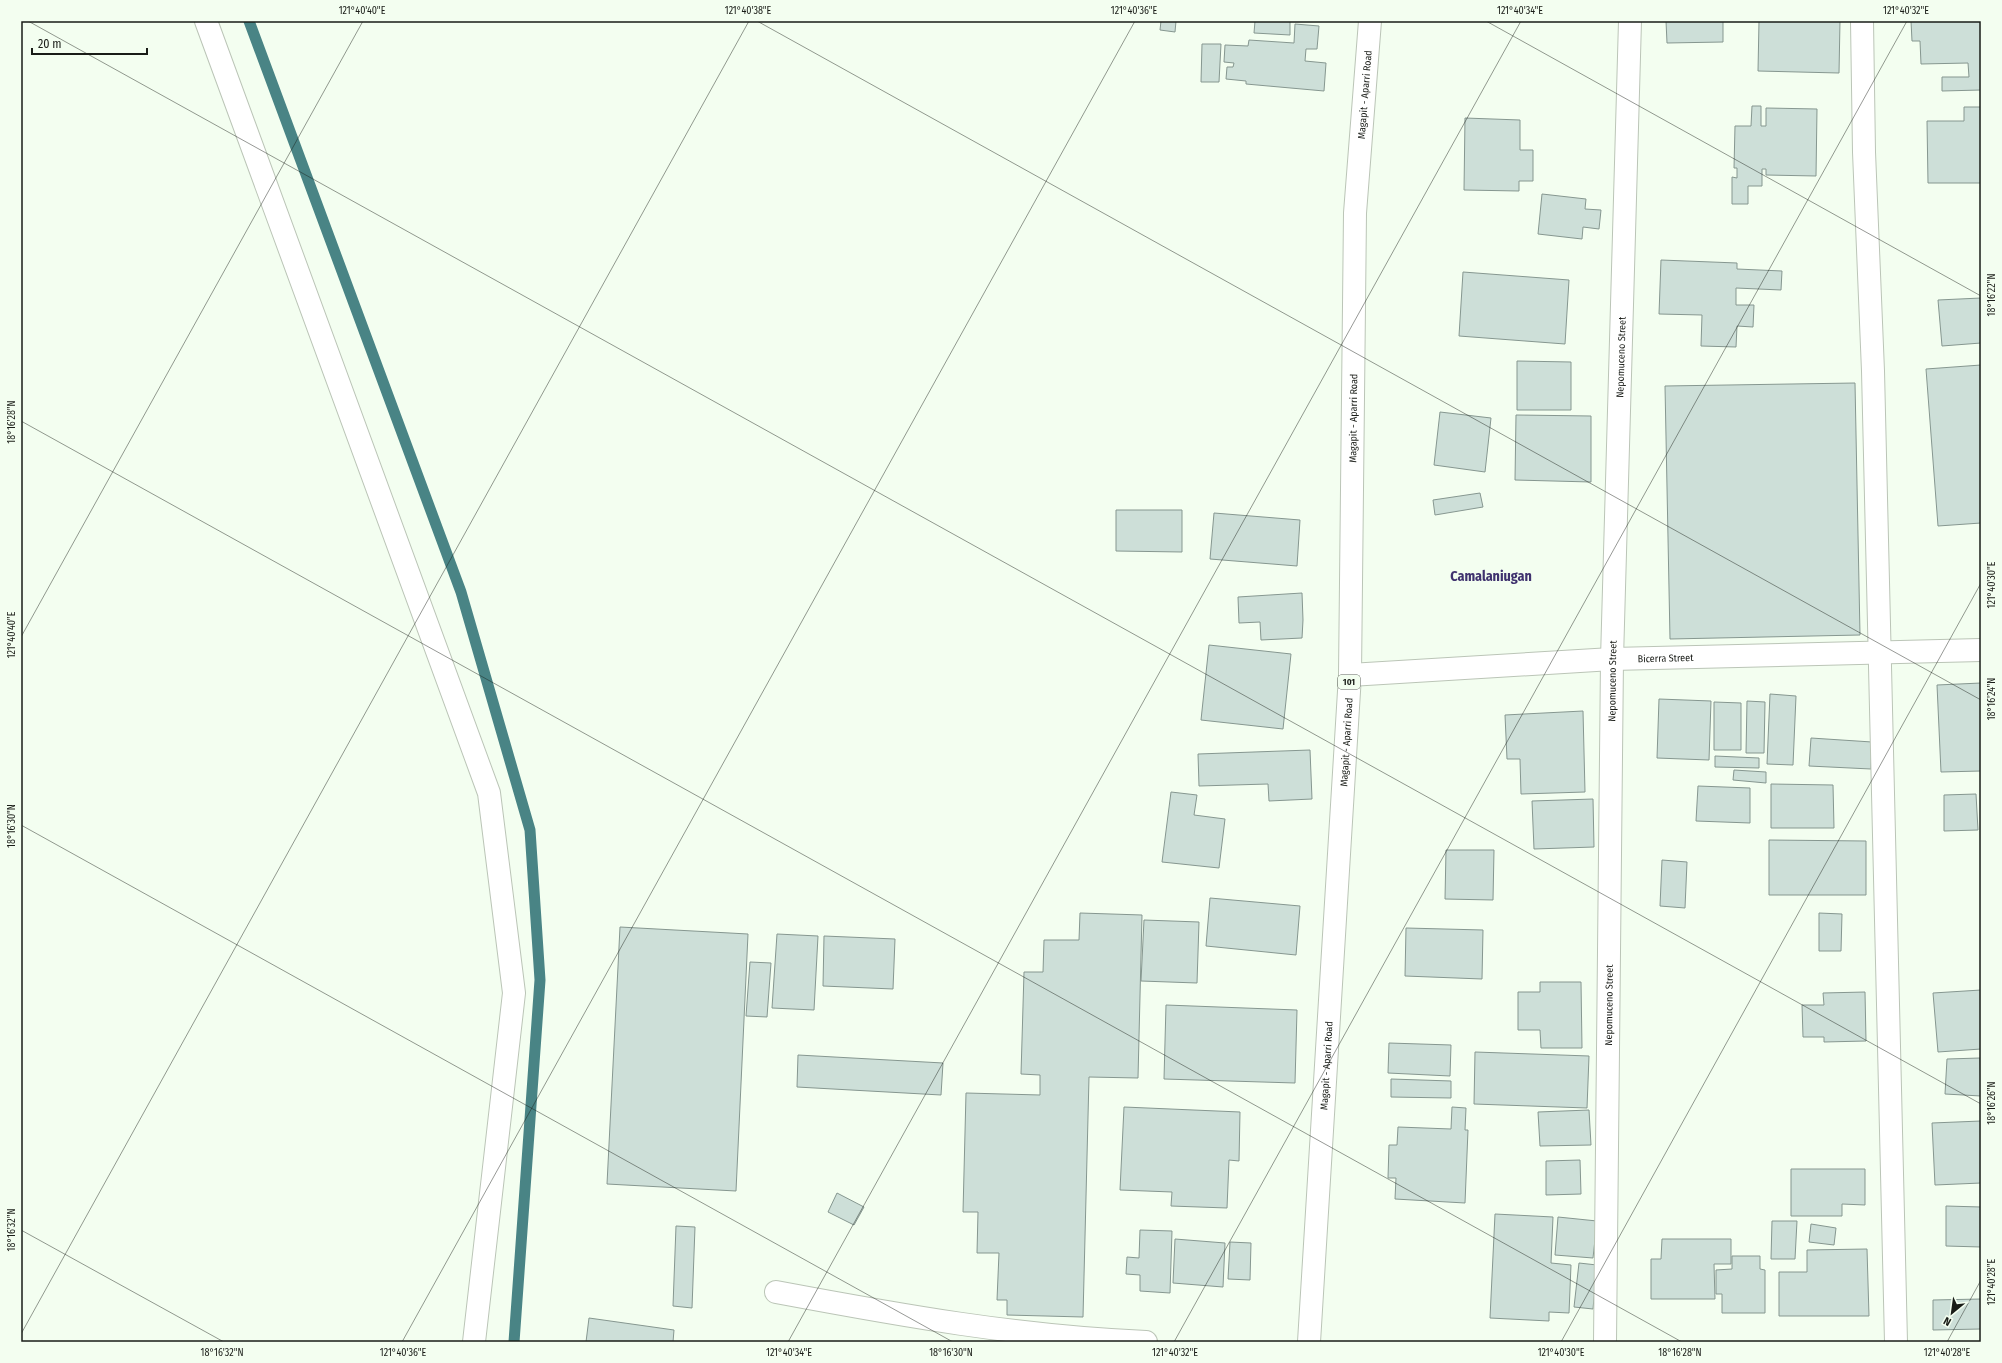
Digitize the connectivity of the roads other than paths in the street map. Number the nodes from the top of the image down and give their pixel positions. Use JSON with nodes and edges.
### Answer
{"nodes":[{"id":1,"x":206,"y":21,"type":"edge"},
{"id":2,"x":1370,"y":21,"type":"edge"},
{"id":3,"x":1630,"y":21,"type":"edge"},
{"id":4,"x":1862,"y":21,"type":"edge"},
{"id":5,"x":1981,"y":650,"type":"edge"},
{"id":6,"x":1879,"y":651,"type":"junction"},
{"id":7,"x":1612,"y":659,"type":"junction"},
{"id":8,"x":1350,"y":675,"type":"junction"},
{"id":9,"x":776,"y":1292,"type":"dead end"},
{"id":10,"x":474,"y":1342,"type":"edge"},
{"id":11,"x":1146,"y":1342,"type":"edge"},
{"id":12,"x":1309,"y":1342,"type":"edge"},
{"id":13,"x":1604,"y":1342,"type":"edge"},
{"id":14,"x":1896,"y":1342,"type":"edge"}],
"edges":[{"from":1,"to":10,"type":"street"},
{"from":2,"to":8,"type":"street","name":"Magapit - Aparri Road","number":"101"},
{"from":3,"to":7,"type":"street","name":"Nepomuceno Street"},
{"from":4,"to":6,"type":"street"},
{"from":5,"to":6,"type":"street","name":"Bicerra Street"},
{"from":6,"to":7,"type":"street","name":"Bicerra Street"},
{"from":6,"to":14,"type":"street"},
{"from":7,"to":8,"type":"street","name":"Bicerra Street"},
{"from":7,"to":13,"type":"street","name":"Nepomuceno Street"},
{"from":8,"to":12,"type":"street","name":"Magapit - Aparri Road","number":"101"},
{"from":9,"to":11,"type":"street"}]}
